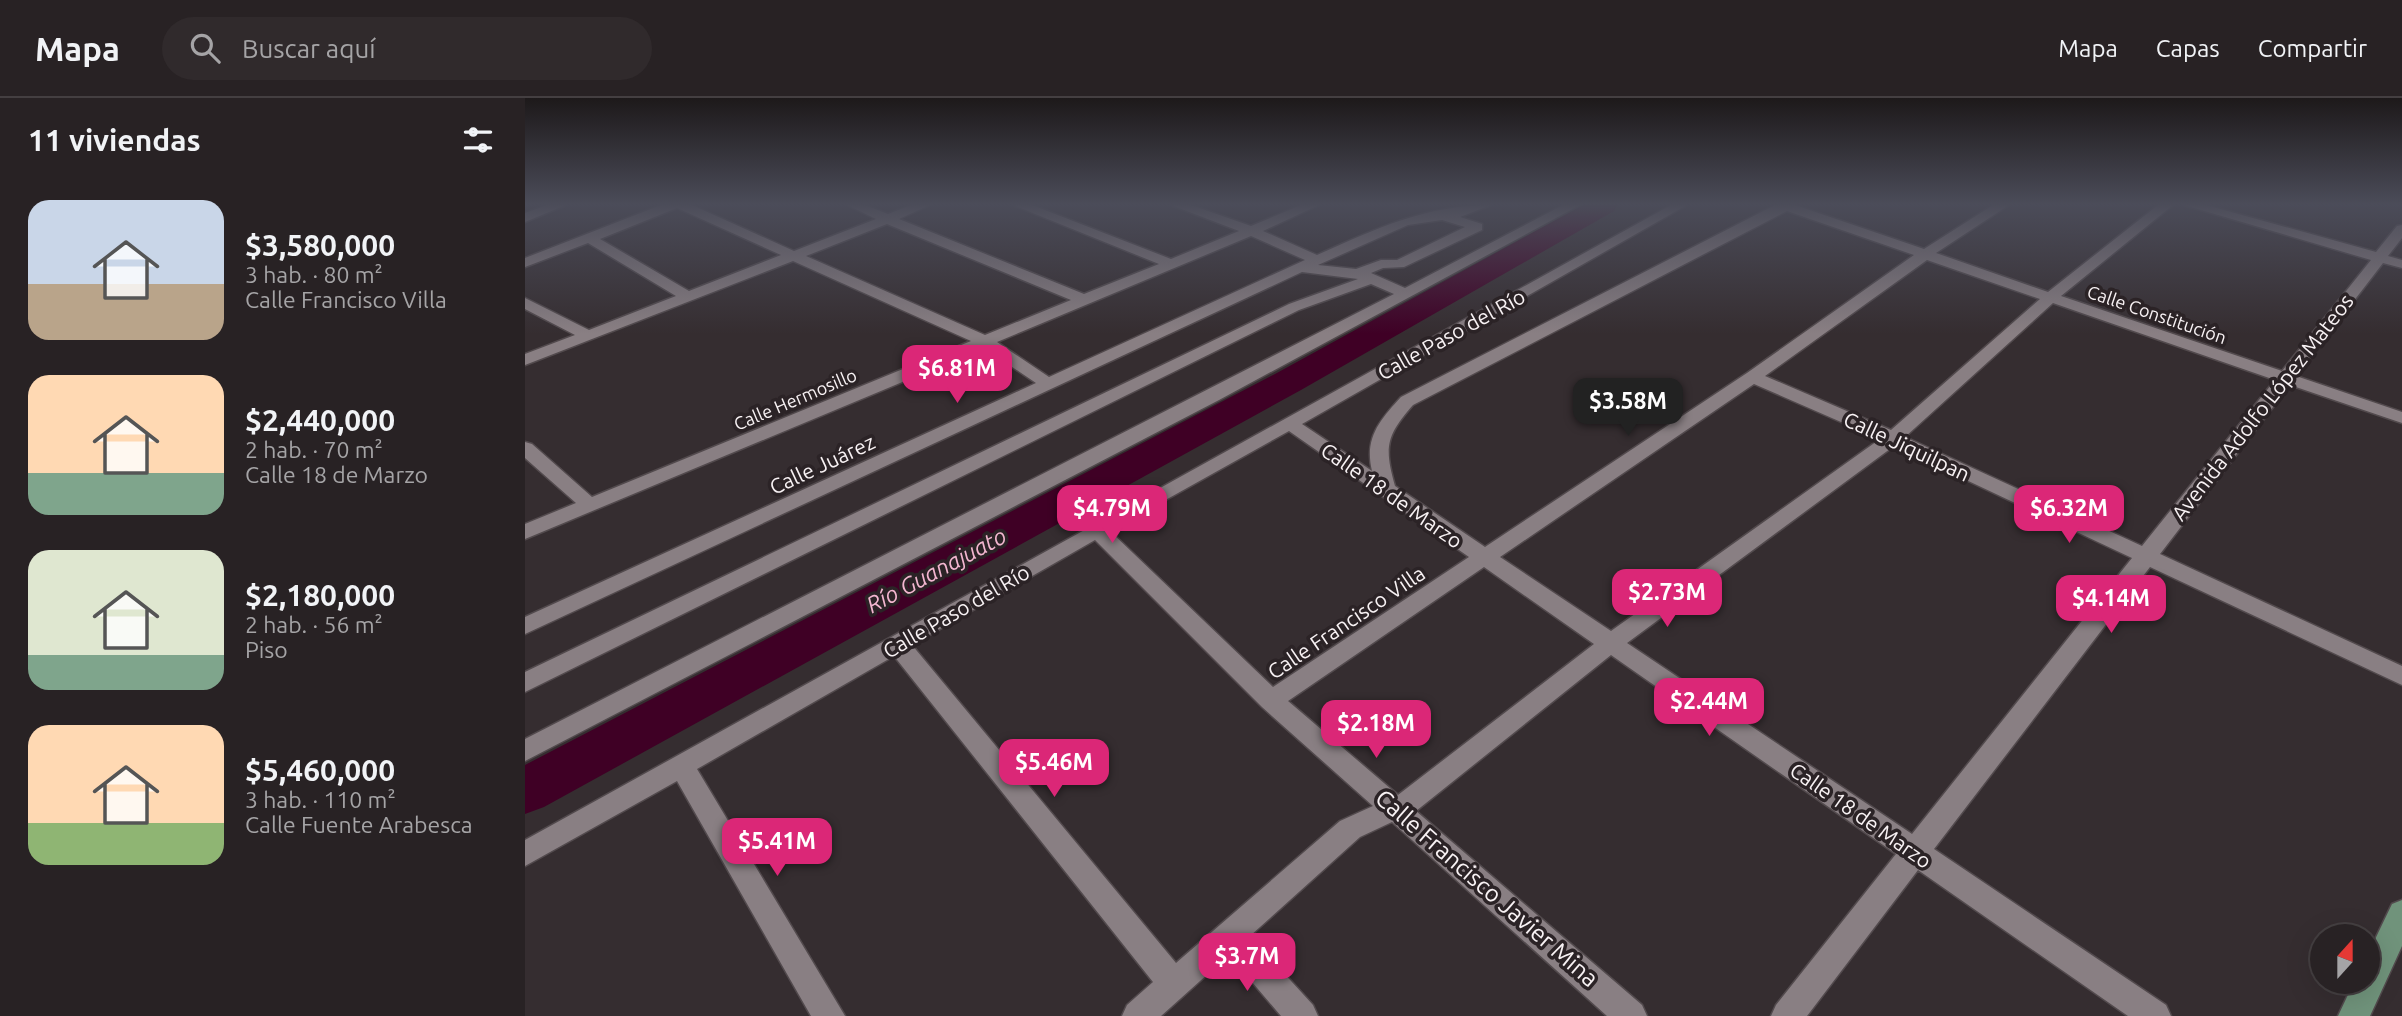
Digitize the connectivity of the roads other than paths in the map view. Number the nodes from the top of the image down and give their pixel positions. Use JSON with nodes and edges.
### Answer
{"nodes":[{"id":1,"x":564,"y":248,"type":"edge"},
{"id":2,"x":606,"y":248,"type":"edge"},
{"id":3,"x":777,"y":248,"type":"edge"},
{"id":4,"x":817,"y":248,"type":"edge"},
{"id":5,"x":959,"y":248,"type":"edge"},
{"id":6,"x":1129,"y":248,"type":"edge"},
{"id":7,"x":1211,"y":248,"type":"edge"},
{"id":8,"x":1290,"y":248,"type":"edge"},
{"id":9,"x":1344,"y":248,"type":"edge"},
{"id":10,"x":1433,"y":248,"type":"edge"},
{"id":11,"x":1493,"y":248,"type":"edge"},
{"id":12,"x":1604,"y":248,"type":"edge"},
{"id":13,"x":1704,"y":248,"type":"edge"},
{"id":14,"x":1904,"y":248,"type":"edge"},
{"id":15,"x":1935,"y":248,"type":"edge"},
{"id":16,"x":2113,"y":248,"type":"edge"},
{"id":17,"x":2360,"y":248,"type":"edge"},
{"id":18,"x":2364,"y":248,"type":"edge"},
{"id":19,"x":1924,"y":255,"type":"junction"},
{"id":20,"x":796,"y":256,"type":"junction"},
{"id":21,"x":2392,"y":256,"type":"edge"},
{"id":22,"x":1317,"y":260,"type":"junction"},
{"id":23,"x":525,"y":263,"type":"edge"},
{"id":24,"x":1171,"y":264,"type":"junction"},
{"id":25,"x":1299,"y":268,"type":"junction"},
{"id":26,"x":1364,"y":276,"type":"junction"},
{"id":27,"x":1406,"y":294,"type":"junction"},
{"id":28,"x":688,"y":297,"type":"junction"},
{"id":29,"x":2051,"y":297,"type":"junction"},
{"id":30,"x":1085,"y":300,"type":"junction"},
{"id":31,"x":525,"y":303,"type":"edge"},
{"id":32,"x":587,"y":335,"type":"junction"},
{"id":33,"x":985,"y":341,"type":"junction"},
{"id":34,"x":525,"y":359,"type":"edge"},
{"id":35,"x":1753,"y":377,"type":"junction"},
{"id":36,"x":2284,"y":379,"type":"junction"},
{"id":37,"x":1048,"y":384,"type":"junction"},
{"id":38,"x":2402,"y":418,"type":"edge"},
{"id":39,"x":1289,"y":423,"type":"junction"},
{"id":40,"x":1893,"y":438,"type":"junction"},
{"id":41,"x":525,"y":448,"type":"edge"},
{"id":42,"x":1387,"y":492,"type":"junction"},
{"id":43,"x":590,"y":505,"type":"junction"},
{"id":44,"x":1097,"y":530,"type":"junction"},
{"id":45,"x":525,"y":532,"type":"edge"},
{"id":46,"x":1483,"y":558,"type":"junction"},
{"id":47,"x":2144,"y":558,"type":"junction"},
{"id":48,"x":525,"y":626,"type":"edge"},
{"id":49,"x":1612,"y":642,"type":"junction"},
{"id":50,"x":898,"y":644,"type":"junction"},
{"id":51,"x":2402,"y":676,"type":"edge"},
{"id":52,"x":525,"y":683,"type":"edge"},
{"id":53,"x":1271,"y":700,"type":"junction"},
{"id":54,"x":525,"y":751,"type":"edge"},
{"id":55,"x":681,"y":765,"type":"junction"},
{"id":56,"x":1395,"y":807,"type":"junction"},
{"id":57,"x":1915,"y":852,"type":"junction"},
{"id":58,"x":525,"y":854,"type":"edge"},
{"id":59,"x":2402,"y":914,"type":"edge"},
{"id":60,"x":1230,"y":935,"type":"junction"},
{"id":61,"x":1174,"y":984,"type":"junction"},
{"id":62,"x":829,"y":1016,"type":"edge"},
{"id":63,"x":1138,"y":1016,"type":"edge"},
{"id":64,"x":1302,"y":1016,"type":"edge"},
{"id":65,"x":1632,"y":1016,"type":"edge"},
{"id":66,"x":1787,"y":1016,"type":"edge"},
{"id":67,"x":2155,"y":1016,"type":"edge"},
{"id":68,"x":2354,"y":1016,"type":"edge"}],
"edges":[{"from":1,"to":23,"type":"street"},
{"from":2,"to":28,"type":"street"},
{"from":3,"to":20,"type":"street"},
{"from":4,"to":20,"type":"street"},
{"from":5,"to":30,"type":"street"},
{"from":6,"to":24,"type":"street"},
{"from":7,"to":24,"type":"street","name":"Calle Hermosillo"},
{"from":8,"to":22,"type":"street"},
{"from":9,"to":22,"type":"street","name":"Calle Juárez"},
{"from":10,"to":26,"type":"street"},
{"from":11,"to":27,"type":"street"},
{"from":12,"to":39,"type":"street","name":"Calle Paso del Río"},
{"from":13,"to":42,"type":"street"},
{"from":14,"to":19,"type":"street","name":"Calle Constitución"},
{"from":15,"to":19,"type":"street","name":"Calle Francisco Villa"},
{"from":16,"to":29,"type":"street"},
{"from":17,"to":21,"type":"street"},
{"from":18,"to":21,"type":"street"},
{"from":19,"to":29,"type":"street","name":"Calle Constitución"},
{"from":19,"to":35,"type":"street","name":"Calle Francisco Villa"},
{"from":20,"to":28,"type":"street"},
{"from":20,"to":33,"type":"street"},
{"from":21,"to":36,"type":"street","name":"Avenida Adolfo López Mateos"},
{"from":22,"to":25,"type":"street","name":"Calle Juárez"},
{"from":24,"to":30,"type":"street","name":"Calle Hermosillo"},
{"from":25,"to":26,"type":"street"},
{"from":25,"to":37,"type":"street","name":"Calle Juárez"},
{"from":26,"to":27,"type":"street"},
{"from":26,"to":52,"type":"street"},
{"from":27,"to":54,"type":"street"},
{"from":28,"to":32,"type":"street"},
{"from":29,"to":36,"type":"street","name":"Calle Constitución"},
{"from":29,"to":40,"type":"street"},
{"from":30,"to":33,"type":"street","name":"Calle Hermosillo"},
{"from":31,"to":32,"type":"street"},
{"from":32,"to":34,"type":"street"},
{"from":33,"to":37,"type":"street"},
{"from":33,"to":43,"type":"street","name":"Calle Hermosillo"},
{"from":35,"to":40,"type":"street","name":"Calle Jiquilpan"},
{"from":35,"to":46,"type":"street","name":"Calle Francisco Villa"},
{"from":36,"to":38,"type":"street","name":"Calle Constitución"},
{"from":36,"to":47,"type":"street","name":"Avenida Adolfo López Mateos"},
{"from":37,"to":48,"type":"street","name":"Calle Juárez"},
{"from":39,"to":42,"type":"street","name":"Calle 18 de Marzo"},
{"from":39,"to":44,"type":"street","name":"Calle Paso del Río"},
{"from":40,"to":47,"type":"street","name":"Calle Jiquilpan"},
{"from":40,"to":49,"type":"street"},
{"from":41,"to":43,"type":"street"},
{"from":42,"to":46,"type":"street","name":"Calle 18 de Marzo"},
{"from":43,"to":45,"type":"street","name":"Calle Hermosillo"},
{"from":44,"to":50,"type":"street","name":"Calle Paso del Río"},
{"from":44,"to":53,"type":"street","name":"Calle Francisco Javier Mina"},
{"from":46,"to":49,"type":"street","name":"Calle 18 de Marzo"},
{"from":46,"to":53,"type":"street","name":"Calle Francisco Villa"},
{"from":47,"to":51,"type":"street","name":"Calle Jiquilpan"},
{"from":47,"to":57,"type":"street","name":"Avenida Adolfo López Mateos"},
{"from":49,"to":56,"type":"street"},
{"from":49,"to":57,"type":"street","name":"Calle 18 de Marzo"},
{"from":50,"to":55,"type":"street","name":"Calle Paso del Río"},
{"from":50,"to":61,"type":"street"},
{"from":53,"to":56,"type":"street","name":"Calle Francisco Javier Mina"},
{"from":55,"to":58,"type":"street","name":"Calle Paso del Río"},
{"from":55,"to":62,"type":"street"},
{"from":56,"to":60,"type":"street"},
{"from":56,"to":65,"type":"street","name":"Calle Francisco Javier Mina"},
{"from":57,"to":66,"type":"street","name":"Avenida Adolfo López Mateos"},
{"from":57,"to":67,"type":"street","name":"Calle 18 de Marzo"},
{"from":59,"to":68,"type":"street"},
{"from":60,"to":61,"type":"street"},
{"from":60,"to":64,"type":"street"},
{"from":61,"to":63,"type":"street"}]}
